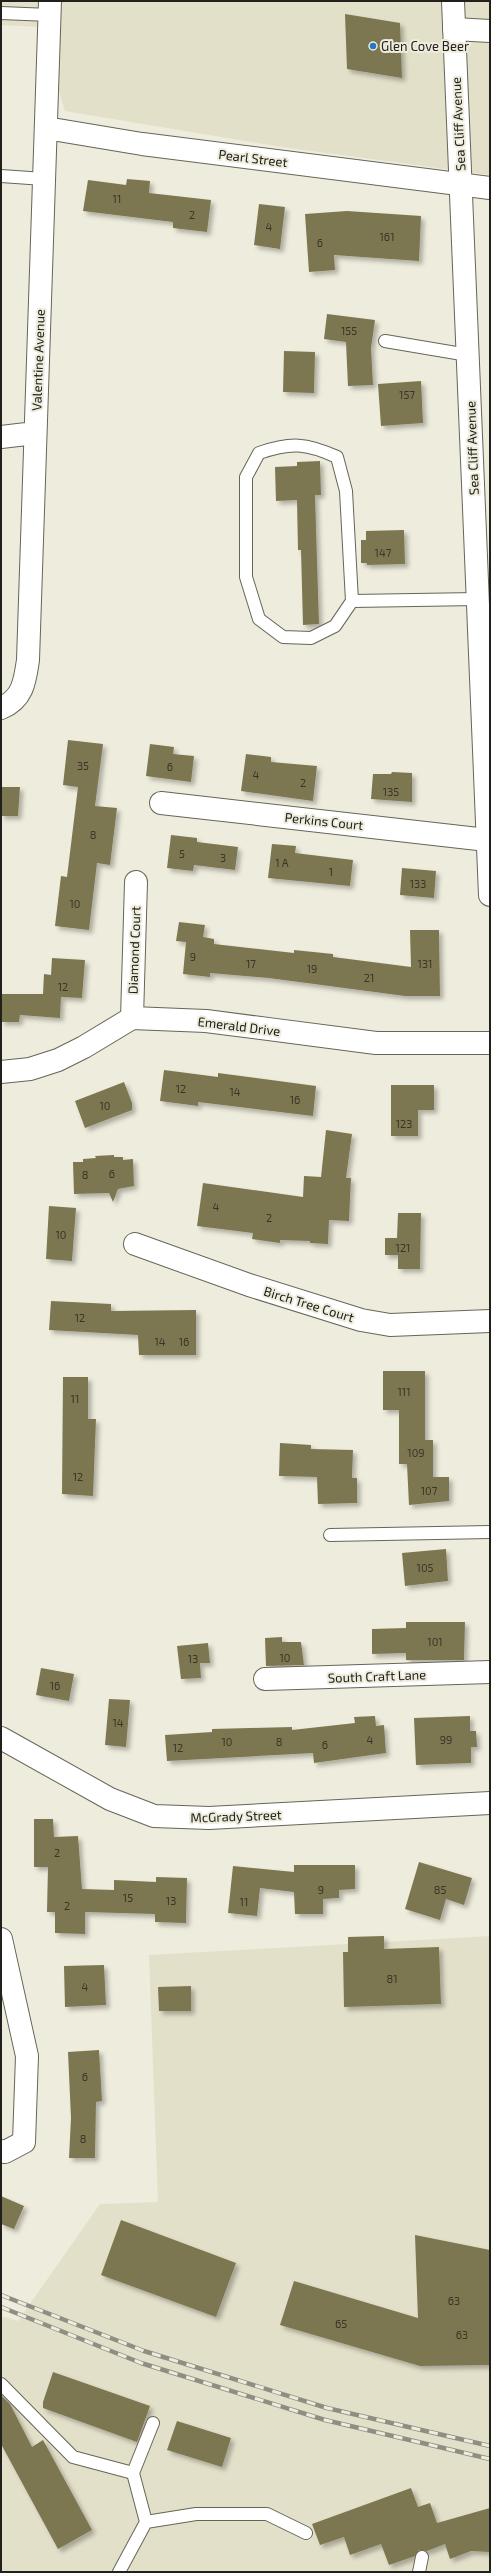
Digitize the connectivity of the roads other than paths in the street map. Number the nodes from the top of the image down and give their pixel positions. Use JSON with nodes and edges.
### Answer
{"nodes":[{"id":1,"x":454,"y":1,"type":"edge"},
{"id":2,"x":50,"y":8,"type":"edge"},
{"id":3,"x":1,"y":13,"type":"edge"},
{"id":4,"x":454,"y":29,"type":"junction"},
{"id":5,"x":490,"y":32,"type":"edge"},
{"id":6,"x":46,"y":128,"type":"junction"},
{"id":7,"x":1,"y":176,"type":"edge"},
{"id":8,"x":44,"y":179,"type":"junction"},
{"id":9,"x":461,"y":185,"type":"junction"},
{"id":10,"x":490,"y":188,"type":"edge"},
{"id":11,"x":384,"y":341,"type":"dead end"},
{"id":12,"x":468,"y":355,"type":"junction"},
{"id":13,"x":35,"y":433,"type":"junction"},
{"id":14,"x":1,"y":437,"type":"edge"},
{"id":15,"x":483,"y":562,"type":"edge"},
{"id":16,"x":477,"y":599,"type":"junction"},
{"id":17,"x":352,"y":602,"type":"junction"},
{"id":18,"x":1,"y":708,"type":"edge"},
{"id":19,"x":161,"y":803,"type":"dead end"},
{"id":20,"x":487,"y":840,"type":"junction"},
{"id":21,"x":136,"y":882,"type":"dead end"},
{"id":22,"x":490,"y":895,"type":"edge"},
{"id":23,"x":132,"y":1018,"type":"junction"},
{"id":24,"x":490,"y":1043,"type":"edge"},
{"id":25,"x":1,"y":1072,"type":"edge"},
{"id":26,"x":135,"y":1244,"type":"dead end"},
{"id":27,"x":490,"y":1321,"type":"edge"},
{"id":28,"x":490,"y":1532,"type":"edge"},
{"id":29,"x":330,"y":1535,"type":"dead end"},
{"id":30,"x":490,"y":1672,"type":"edge"},
{"id":31,"x":265,"y":1679,"type":"dead end"},
{"id":32,"x":1,"y":1738,"type":"edge"},
{"id":33,"x":490,"y":1803,"type":"edge"},
{"id":34,"x":1,"y":1939,"type":"edge"},
{"id":35,"x":1,"y":2151,"type":"edge"},
{"id":36,"x":1,"y":2384,"type":"edge"},
{"id":37,"x":153,"y":2422,"type":"dead end"},
{"id":38,"x":133,"y":2473,"type":"junction"},
{"id":39,"x":146,"y":2522,"type":"junction"},
{"id":40,"x":306,"y":2533,"type":"dead end"},
{"id":41,"x":422,"y":2557,"type":"dead end"},
{"id":42,"x":120,"y":2572,"type":"edge"},
{"id":43,"x":419,"y":2572,"type":"edge"}],
"edges":[{"from":1,"to":4,"type":"street","name":"Sea Cliff Avenue"},
{"from":2,"to":3,"type":"lane"},
{"from":2,"to":6,"type":"street","name":"Valentine Avenue"},
{"from":4,"to":5,"type":"street"},
{"from":4,"to":9,"type":"street","name":"Sea Cliff Avenue"},
{"from":6,"to":8,"type":"street","name":"Valentine Avenue"},
{"from":6,"to":9,"type":"street","name":"Pearl Street"},
{"from":7,"to":8,"type":"lane"},
{"from":8,"to":13,"type":"street","name":"Valentine Avenue"},
{"from":9,"to":10,"type":"street","name":"Pearl Street"},
{"from":9,"to":12,"type":"street","name":"Sea Cliff Avenue"},
{"from":11,"to":12,"type":"lane"},
{"from":12,"to":15,"type":"street","name":"Sea Cliff Avenue"},
{"from":13,"to":14,"type":"street"},
{"from":13,"to":18,"type":"street","name":"Valentine Avenue"},
{"from":15,"to":16,"type":"street","name":"Sea Cliff Avenue"},
{"from":16,"to":17,"type":"lane"},
{"from":16,"to":20,"type":"street","name":"Sea Cliff Avenue"},
{"from":17,"to":17,"type":"lane"},
{"from":19,"to":20,"type":"street","name":"Perkins Court"},
{"from":20,"to":22,"type":"street","name":"Sea Cliff Avenue"},
{"from":21,"to":23,"type":"street","name":"Diamond Court"},
{"from":23,"to":24,"type":"street","name":"Emerald Drive"},
{"from":23,"to":25,"type":"street"},
{"from":26,"to":27,"type":"street","name":"Birch Tree Court"},
{"from":28,"to":29,"type":"lane"},
{"from":30,"to":31,"type":"street","name":"South Craft Lane"},
{"from":32,"to":33,"type":"street","name":"McGrady Street"},
{"from":34,"to":35,"type":"street"},
{"from":36,"to":38,"type":"lane"},
{"from":37,"to":38,"type":"lane"},
{"from":38,"to":39,"type":"lane"},
{"from":39,"to":40,"type":"lane"},
{"from":39,"to":42,"type":"lane"},
{"from":41,"to":43,"type":"lane"}]}
